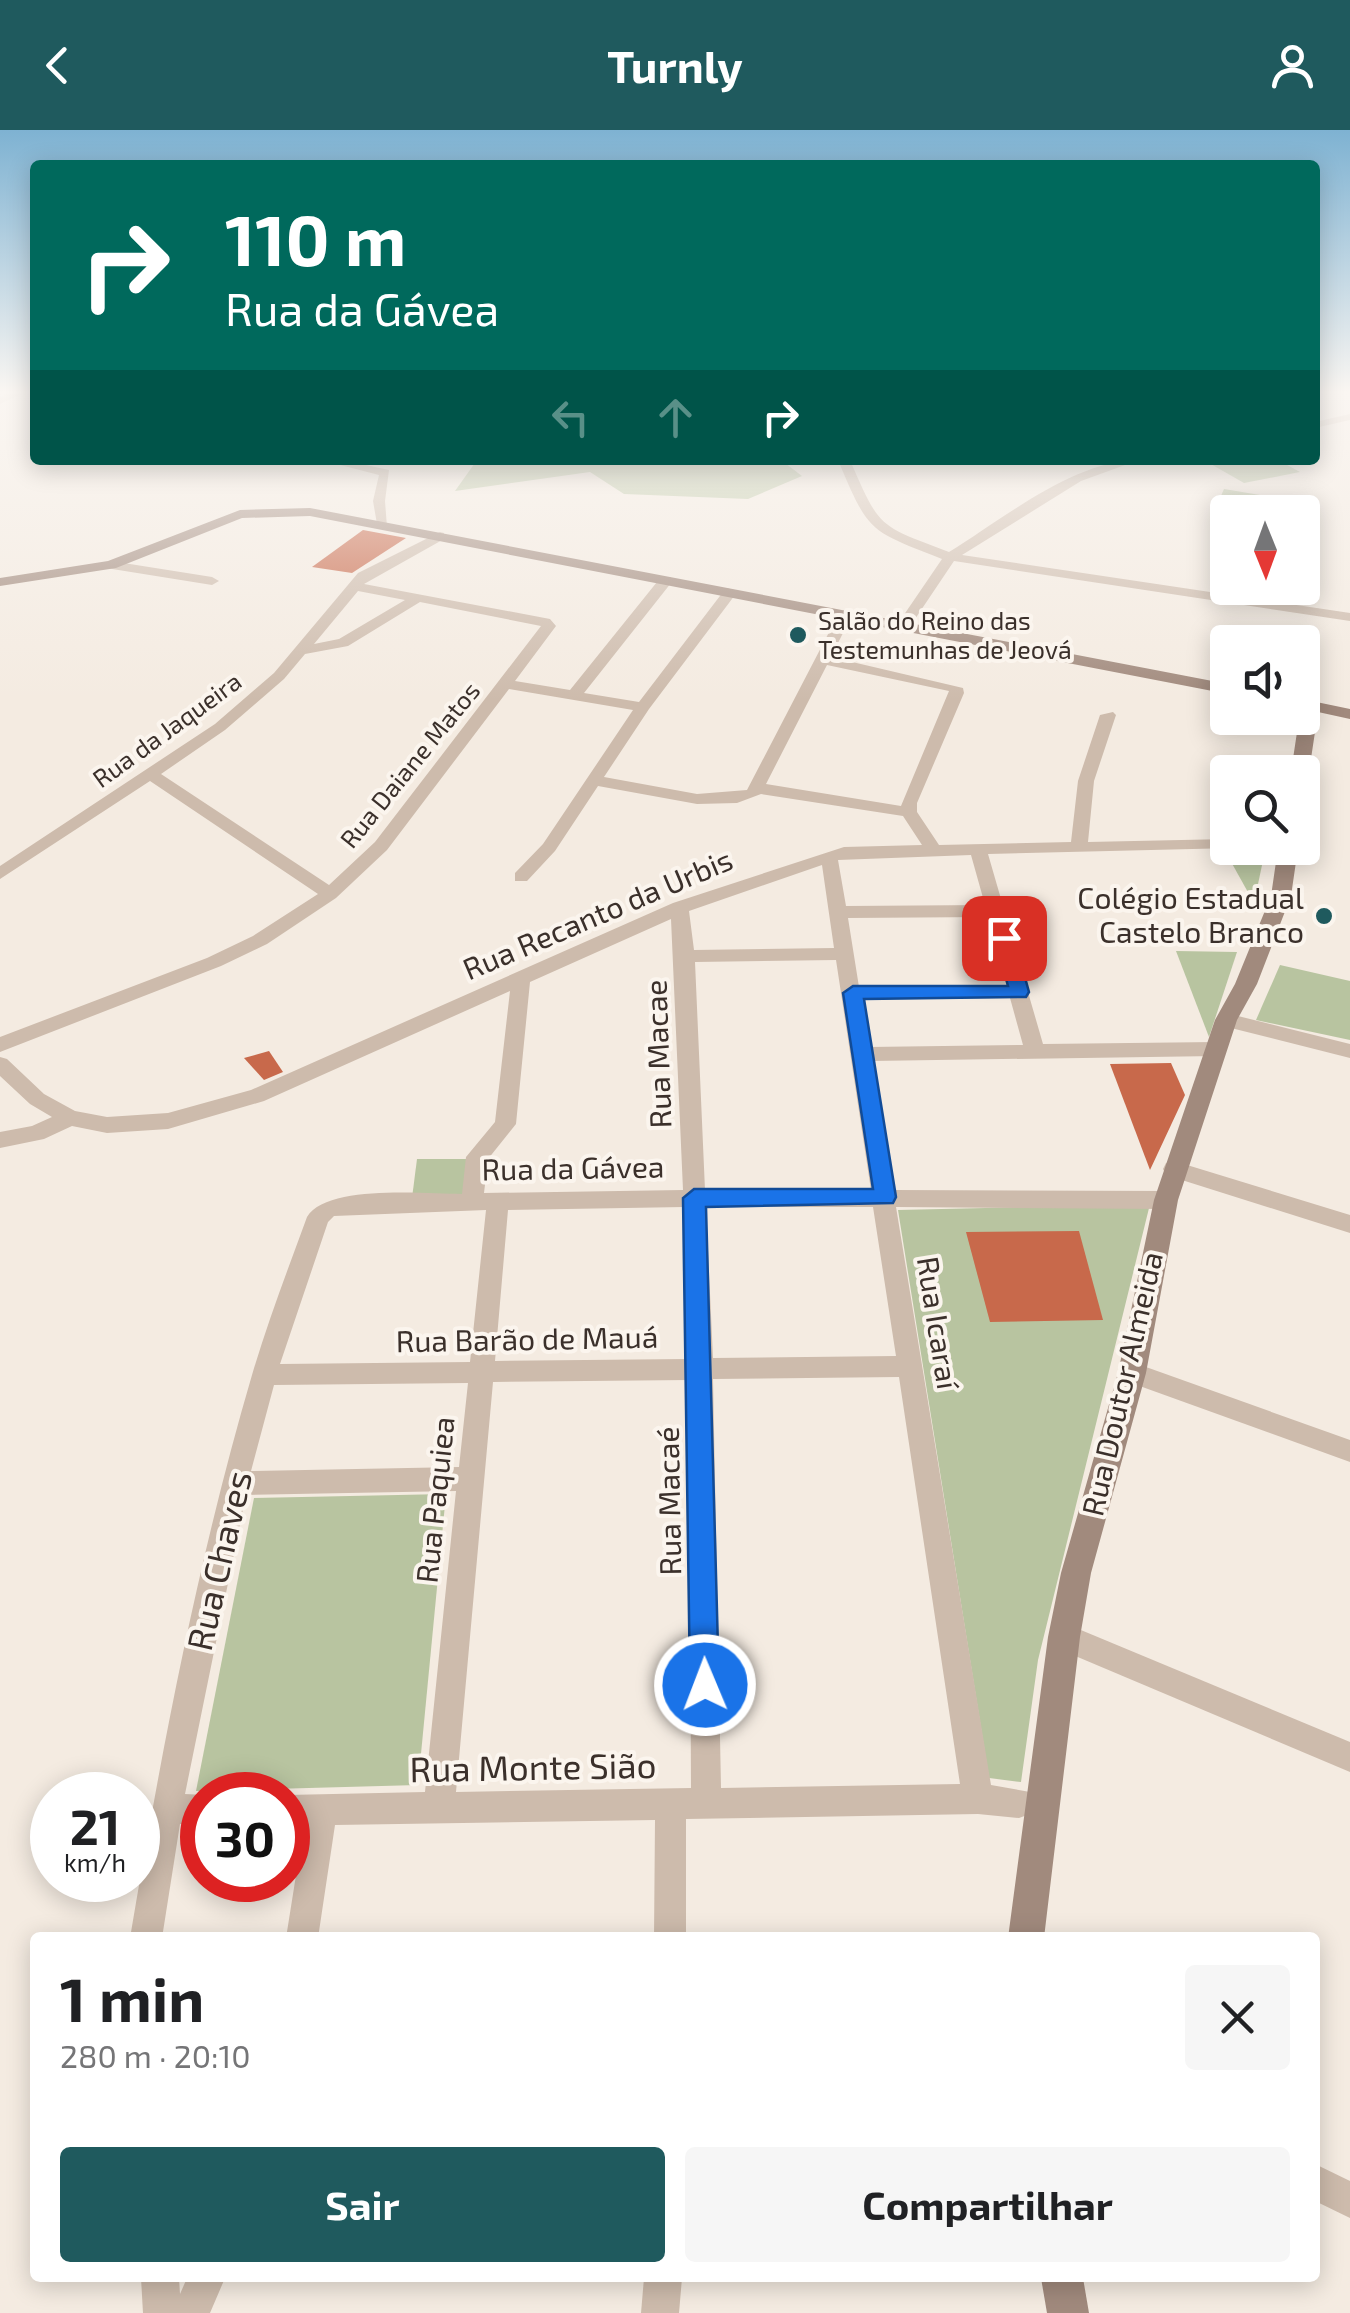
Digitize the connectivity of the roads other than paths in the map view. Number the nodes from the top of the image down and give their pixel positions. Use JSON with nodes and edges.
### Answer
{"nodes":[{"id":1,"x":380,"y":496,"type":"edge"},
{"id":2,"x":859,"y":496,"type":"edge"},
{"id":3,"x":1048,"y":496,"type":"edge"},
{"id":4,"x":383,"y":524,"type":"junction"},
{"id":5,"x":440,"y":536,"type":"junction"},
{"id":6,"x":950,"y":557,"type":"junction"},
{"id":7,"x":112,"y":565,"type":"junction"},
{"id":8,"x":666,"y":580,"type":"junction"},
{"id":9,"x":0,"y":582,"type":"edge"},
{"id":10,"x":212,"y":582,"type":"dead end"},
{"id":11,"x":355,"y":586,"type":"junction"},
{"id":12,"x":731,"y":591,"type":"junction"},
{"id":13,"x":416,"y":599,"type":"junction"},
{"id":14,"x":846,"y":614,"type":"junction"},
{"id":15,"x":1350,"y":617,"type":"edge"},
{"id":16,"x":904,"y":625,"type":"junction"},
{"id":17,"x":303,"y":650,"type":"junction"},
{"id":18,"x":821,"y":659,"type":"junction"},
{"id":19,"x":506,"y":684,"type":"junction"},
{"id":20,"x":1210,"y":685,"type":"edge"},
{"id":21,"x":574,"y":695,"type":"junction"},
{"id":22,"x":642,"y":707,"type":"junction"},
{"id":23,"x":1320,"y":708,"type":"edge"},
{"id":24,"x":1350,"y":714,"type":"edge"},
{"id":25,"x":1108,"y":715,"type":"dead end"},
{"id":26,"x":150,"y":774,"type":"junction"},
{"id":27,"x":594,"y":780,"type":"junction"},
{"id":28,"x":757,"y":788,"type":"junction"},
{"id":29,"x":909,"y":812,"type":"junction"},
{"id":30,"x":1210,"y":844,"type":"edge"},
{"id":31,"x":1079,"y":846,"type":"junction"},
{"id":32,"x":932,"y":848,"type":"junction"},
{"id":33,"x":978,"y":848,"type":"junction"},
{"id":34,"x":829,"y":856,"type":"junction"},
{"id":35,"x":1286,"y":865,"type":"edge"},
{"id":36,"x":0,"y":874,"type":"edge"},
{"id":37,"x":521,"y":878,"type":"dead end"},
{"id":38,"x":330,"y":894,"type":"junction"},
{"id":39,"x":679,"y":908,"type":"junction"},
{"id":40,"x":997,"y":911,"type":"junction"},
{"id":41,"x":838,"y":912,"type":"junction"},
{"id":42,"x":845,"y":954,"type":"junction"},
{"id":43,"x":686,"y":956,"type":"junction"},
{"id":44,"x":521,"y":979,"type":"junction"},
{"id":45,"x":1019,"y":992,"type":"junction"},
{"id":46,"x":853,"y":993,"type":"junction"},
{"id":47,"x":1226,"y":1020,"type":"junction"},
{"id":48,"x":0,"y":1045,"type":"edge"},
{"id":49,"x":1216,"y":1049,"type":"junction"},
{"id":50,"x":1350,"y":1051,"type":"edge"},
{"id":51,"x":1036,"y":1053,"type":"junction"},
{"id":52,"x":861,"y":1054,"type":"junction"},
{"id":53,"x":0,"y":1064,"type":"edge"},
{"id":54,"x":70,"y":1118,"type":"junction"},
{"id":55,"x":0,"y":1140,"type":"edge"},
{"id":56,"x":1174,"y":1169,"type":"junction"},
{"id":57,"x":885,"y":1197,"type":"junction"},
{"id":58,"x":694,"y":1198,"type":"junction"},
{"id":59,"x":485,"y":1200,"type":"junction"},
{"id":60,"x":1166,"y":1200,"type":"junction"},
{"id":61,"x":340,"y":1205,"type":"joint"},
{"id":62,"x":1350,"y":1224,"type":"edge"},
{"id":63,"x":910,"y":1366,"type":"junction"},
{"id":64,"x":701,"y":1370,"type":"junction"},
{"id":65,"x":1132,"y":1373,"type":"junction"},
{"id":66,"x":264,"y":1374,"type":"junction"},
{"id":67,"x":481,"y":1374,"type":"junction"},
{"id":68,"x":1350,"y":1451,"type":"edge"},
{"id":69,"x":470,"y":1479,"type":"junction"},
{"id":70,"x":237,"y":1483,"type":"junction"},
{"id":71,"x":1064,"y":1637,"type":"junction"},
{"id":72,"x":1350,"y":1757,"type":"edge"},
{"id":73,"x":978,"y":1799,"type":"junction"},
{"id":74,"x":671,"y":1803,"type":"junction"},
{"id":75,"x":706,"y":1803,"type":"junction"},
{"id":76,"x":1019,"y":1803,"type":"dead end"},
{"id":77,"x":439,"y":1806,"type":"junction"},
{"id":78,"x":169,"y":1809,"type":"junction"},
{"id":79,"x":180,"y":1809,"type":"edge"},
{"id":80,"x":310,"y":1810,"type":"edge"},
{"id":81,"x":322,"y":1810,"type":"junction"},
{"id":82,"x":147,"y":1932,"type":"edge"},
{"id":83,"x":303,"y":1932,"type":"edge"},
{"id":84,"x":670,"y":1932,"type":"edge"},
{"id":85,"x":1027,"y":1932,"type":"edge"},
{"id":86,"x":1320,"y":2185,"type":"edge"},
{"id":87,"x":1350,"y":2200,"type":"edge"},
{"id":88,"x":160,"y":2282,"type":"edge"},
{"id":89,"x":204,"y":2282,"type":"edge"},
{"id":90,"x":663,"y":2282,"type":"edge"},
{"id":91,"x":1063,"y":2282,"type":"edge"},
{"id":92,"x":162,"y":2313,"type":"edge"},
{"id":93,"x":191,"y":2313,"type":"edge"},
{"id":94,"x":660,"y":2313,"type":"edge"},
{"id":95,"x":1068,"y":2313,"type":"edge"}],
"edges":[{"from":1,"to":4,"type":"street"},
{"from":2,"to":6,"type":"street"},
{"from":3,"to":6,"type":"street"},
{"from":4,"to":5,"type":"main road"},
{"from":4,"to":7,"type":"main road"},
{"from":5,"to":8,"type":"main road"},
{"from":5,"to":11,"type":"street","name":"Rua da Jaqueira"},
{"from":6,"to":15,"type":"street"},
{"from":6,"to":16,"type":"street"},
{"from":7,"to":9,"type":"main road"},
{"from":7,"to":10,"type":"street"},
{"from":8,"to":12,"type":"main road"},
{"from":8,"to":21,"type":"street"},
{"from":11,"to":13,"type":"street","name":"Rua Daiane Matos"},
{"from":11,"to":17,"type":"street","name":"Rua da Jaqueira"},
{"from":12,"to":14,"type":"main road"},
{"from":12,"to":22,"type":"street"},
{"from":13,"to":17,"type":"street"},
{"from":13,"to":19,"type":"street","name":"Rua Daiane Matos"},
{"from":14,"to":16,"type":"main road"},
{"from":14,"to":18,"type":"street"},
{"from":16,"to":20,"type":"main road"},
{"from":17,"to":26,"type":"street","name":"Rua da Jaqueira"},
{"from":18,"to":28,"type":"street"},
{"from":18,"to":29,"type":"street"},
{"from":19,"to":21,"type":"street"},
{"from":19,"to":38,"type":"street","name":"Rua Daiane Matos"},
{"from":21,"to":22,"type":"street"},
{"from":22,"to":27,"type":"street"},
{"from":23,"to":24,"type":"main road"},
{"from":25,"to":31,"type":"street"},
{"from":26,"to":36,"type":"street","name":"Rua da Jaqueira"},
{"from":26,"to":38,"type":"street"},
{"from":27,"to":28,"type":"street"},
{"from":27,"to":37,"type":"street"},
{"from":28,"to":29,"type":"street"},
{"from":29,"to":32,"type":"street"},
{"from":30,"to":31,"type":"street","name":"Rua Recanto da Urbis"},
{"from":31,"to":33,"type":"street","name":"Rua Recanto da Urbis"},
{"from":32,"to":33,"type":"street","name":"Rua Recanto da Urbis"},
{"from":32,"to":34,"type":"street","name":"Rua Recanto da Urbis"},
{"from":33,"to":40,"type":"street"},
{"from":34,"to":39,"type":"street","name":"Rua Recanto da Urbis"},
{"from":34,"to":41,"type":"street","name":"Rua Icaraí"},
{"from":35,"to":47,"type":"main road","name":"Rua Doutor Almeida"},
{"from":38,"to":48,"type":"street","name":"Rua Daiane Matos"},
{"from":39,"to":43,"type":"street","name":"Rua Macae"},
{"from":39,"to":44,"type":"street","name":"Rua Recanto da Urbis"},
{"from":40,"to":41,"type":"street"},
{"from":40,"to":45,"type":"street"},
{"from":41,"to":42,"type":"street","name":"Rua Icaraí"},
{"from":42,"to":43,"type":"street"},
{"from":42,"to":46,"type":"street","name":"Rua Icaraí"},
{"from":43,"to":58,"type":"street","name":"Rua Macae"},
{"from":44,"to":54,"type":"street","name":"Rua Recanto da Urbis"},
{"from":44,"to":59,"type":"street","name":"Rua Paquiea"},
{"from":45,"to":46,"type":"street"},
{"from":45,"to":51,"type":"street"},
{"from":46,"to":52,"type":"street","name":"Rua Icaraí"},
{"from":47,"to":49,"type":"main road","name":"Rua Doutor Almeida"},
{"from":47,"to":50,"type":"street"},
{"from":49,"to":51,"type":"street"},
{"from":49,"to":56,"type":"main road","name":"Rua Doutor Almeida"},
{"from":51,"to":52,"type":"street"},
{"from":52,"to":57,"type":"street","name":"Rua Icaraí"},
{"from":53,"to":54,"type":"street","name":"Rua Recanto da Urbis"},
{"from":54,"to":55,"type":"street","name":"Rua Recanto da Urbis"},
{"from":56,"to":60,"type":"main road","name":"Rua Doutor Almeida"},
{"from":56,"to":62,"type":"street"},
{"from":57,"to":58,"type":"street","name":"Rua da Gávea"},
{"from":57,"to":60,"type":"street","name":"Rua da Gávea"},
{"from":57,"to":63,"type":"street","name":"Rua Icaraí"},
{"from":58,"to":59,"type":"street","name":"Rua da Gávea"},
{"from":58,"to":64,"type":"street","name":"Rua Macaé"},
{"from":59,"to":61,"type":"street","name":"Rua da Gávea"},
{"from":59,"to":67,"type":"street","name":"Rua Paquiea"},
{"from":60,"to":65,"type":"main road","name":"Rua Doutor Almeida"},
{"from":61,"to":66,"type":"street","name":"Rua Chaves"},
{"from":63,"to":64,"type":"street","name":"Rua Barão de Mauá"},
{"from":63,"to":73,"type":"street","name":"Rua Icaraí"},
{"from":64,"to":67,"type":"street","name":"Rua Barão de Mauá"},
{"from":64,"to":75,"type":"street","name":"Rua Macaé"},
{"from":65,"to":68,"type":"street"},
{"from":65,"to":71,"type":"main road","name":"Rua Doutor Almeida"},
{"from":66,"to":67,"type":"street","name":"Rua Barão de Mauá"},
{"from":66,"to":70,"type":"street","name":"Rua Chaves"},
{"from":67,"to":69,"type":"street","name":"Rua Paquiea"},
{"from":69,"to":70,"type":"street"},
{"from":69,"to":77,"type":"street","name":"Rua Paquiea"},
{"from":70,"to":78,"type":"street","name":"Rua Chaves"},
{"from":71,"to":72,"type":"street"},
{"from":71,"to":85,"type":"main road","name":"Rua Doutor Almeida"},
{"from":73,"to":75,"type":"street","name":"Rua Monte Sião"},
{"from":73,"to":76,"type":"street","name":"Rua Monte Sião"},
{"from":74,"to":75,"type":"street","name":"Rua Monte Sião"},
{"from":74,"to":77,"type":"street","name":"Rua Monte Sião"},
{"from":74,"to":84,"type":"street"},
{"from":77,"to":81,"type":"street","name":"Rua Monte Sião"},
{"from":78,"to":79,"type":"street"},
{"from":78,"to":82,"type":"street","name":"Rua Chaves"},
{"from":80,"to":81,"type":"street","name":"Rua Monte Sião"},
{"from":81,"to":83,"type":"street"},
{"from":86,"to":87,"type":"street"},
{"from":88,"to":92,"type":"street"},
{"from":89,"to":93,"type":"street"},
{"from":90,"to":94,"type":"street"},
{"from":91,"to":95,"type":"main road"}]}
